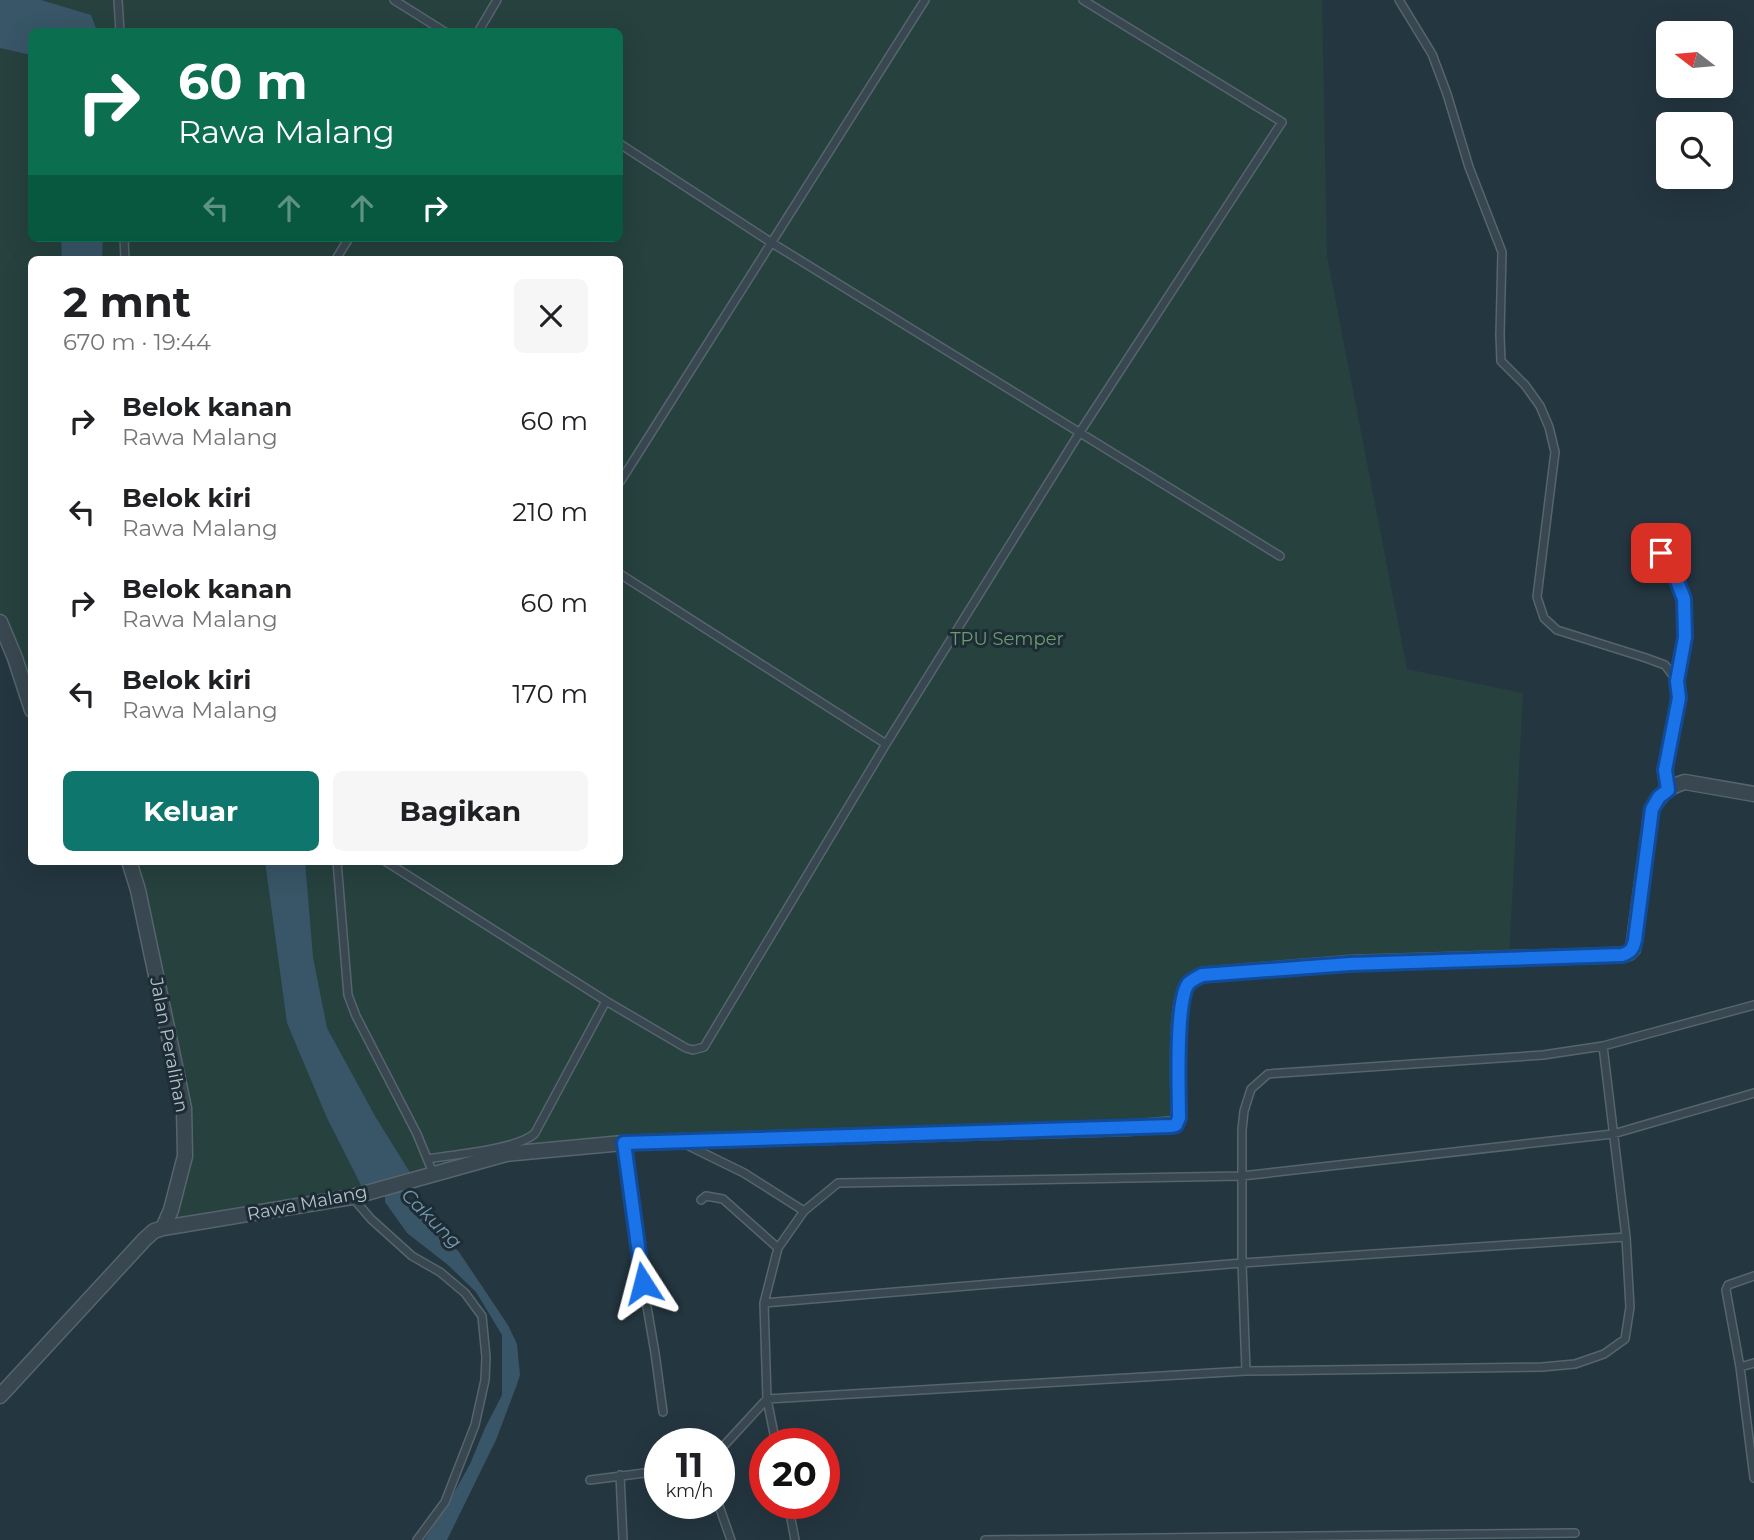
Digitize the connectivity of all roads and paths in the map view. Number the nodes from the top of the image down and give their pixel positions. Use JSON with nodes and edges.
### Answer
{"nodes":[{"id":1,"x":118,"y":0,"type":"edge"},
{"id":2,"x":394,"y":0,"type":"edge"},
{"id":3,"x":497,"y":0,"type":"edge"},
{"id":4,"x":925,"y":0,"type":"edge"},
{"id":5,"x":1083,"y":0,"type":"edge"},
{"id":6,"x":1399,"y":0,"type":"edge"},
{"id":7,"x":120,"y":28,"type":"edge"},
{"id":8,"x":439,"y":28,"type":"edge"},
{"id":9,"x":480,"y":28,"type":"edge"},
{"id":10,"x":623,"y":146,"type":"edge"},
{"id":11,"x":772,"y":243,"type":"junction"},
{"id":12,"x":1080,"y":432,"type":"junction"},
{"id":13,"x":623,"y":477,"type":"edge"},
{"id":14,"x":1648,"y":533,"type":"dead end"},
{"id":15,"x":1280,"y":556,"type":"dead end"},
{"id":16,"x":623,"y":576,"type":"edge"},
{"id":17,"x":0,"y":622,"type":"edge"},
{"id":18,"x":1677,"y":681,"type":"junction"},
{"id":19,"x":28,"y":698,"type":"edge"},
{"id":20,"x":886,"y":744,"type":"junction"},
{"id":21,"x":1668,"y":790,"type":"junction"},
{"id":22,"x":1754,"y":794,"type":"edge"},
{"id":23,"x":129,"y":865,"type":"edge"},
{"id":24,"x":337,"y":865,"type":"edge"},
{"id":25,"x":393,"y":865,"type":"edge"},
{"id":26,"x":607,"y":1001,"type":"junction"},
{"id":27,"x":1754,"y":1005,"type":"edge"},
{"id":28,"x":1603,"y":1046,"type":"junction"},
{"id":29,"x":1754,"y":1093,"type":"edge"},
{"id":30,"x":1613,"y":1134,"type":"junction"},
{"id":31,"x":680,"y":1141,"type":"junction"},
{"id":32,"x":624,"y":1143,"type":"junction"},
{"id":33,"x":428,"y":1159,"type":"junction"},
{"id":34,"x":433,"y":1174,"type":"junction"},
{"id":35,"x":1242,"y":1176,"type":"junction"},
{"id":36,"x":356,"y":1196,"type":"junction"},
{"id":37,"x":701,"y":1200,"type":"dead end"},
{"id":38,"x":804,"y":1211,"type":"junction"},
{"id":39,"x":163,"y":1228,"type":"junction"},
{"id":40,"x":1626,"y":1237,"type":"junction"},
{"id":41,"x":778,"y":1248,"type":"junction"},
{"id":42,"x":1242,"y":1263,"type":"junction"},
{"id":43,"x":1754,"y":1276,"type":"edge"},
{"id":44,"x":764,"y":1303,"type":"junction"},
{"id":45,"x":1754,"y":1363,"type":"edge"},
{"id":46,"x":1740,"y":1367,"type":"junction"},
{"id":47,"x":1246,"y":1371,"type":"junction"},
{"id":48,"x":0,"y":1395,"type":"edge"},
{"id":49,"x":767,"y":1399,"type":"junction"},
{"id":50,"x":663,"y":1412,"type":"dead end"},
{"id":51,"x":773,"y":1428,"type":"edge"},
{"id":52,"x":735,"y":1434,"type":"edge"},
{"id":53,"x":644,"y":1473,"type":"edge"},
{"id":54,"x":620,"y":1475,"type":"junction"},
{"id":55,"x":1754,"y":1478,"type":"edge"},
{"id":56,"x":590,"y":1480,"type":"dead end"},
{"id":57,"x":724,"y":1519,"type":"edge"},
{"id":58,"x":791,"y":1519,"type":"edge"},
{"id":59,"x":1575,"y":1533,"type":"dead end"},
{"id":60,"x":417,"y":1540,"type":"edge"},
{"id":61,"x":623,"y":1540,"type":"edge"},
{"id":62,"x":731,"y":1540,"type":"edge"},
{"id":63,"x":795,"y":1540,"type":"edge"},
{"id":64,"x":987,"y":1540,"type":"edge"}],
"edges":[{"from":1,"to":7,"type":"lane"},
{"from":2,"to":8,"type":"lane"},
{"from":3,"to":9,"type":"lane"},
{"from":4,"to":11,"type":"lane"},
{"from":5,"to":12,"type":"lane"},
{"from":6,"to":18,"type":"lane"},
{"from":10,"to":11,"type":"lane"},
{"from":11,"to":12,"type":"lane"},
{"from":11,"to":13,"type":"lane"},
{"from":12,"to":15,"type":"lane"},
{"from":12,"to":20,"type":"lane"},
{"from":14,"to":18,"type":"lane"},
{"from":16,"to":20,"type":"lane"},
{"from":17,"to":19,"type":"street"},
{"from":18,"to":21,"type":"lane"},
{"from":20,"to":26,"type":"lane"},
{"from":21,"to":22,"type":"street"},
{"from":21,"to":31,"type":"street","name":"Rawa Malang"},
{"from":23,"to":39,"type":"street","name":"Jalan Peralihan"},
{"from":24,"to":33,"type":"lane"},
{"from":25,"to":26,"type":"lane"},
{"from":26,"to":33,"type":"lane"},
{"from":27,"to":28,"type":"lane"},
{"from":28,"to":30,"type":"lane"},
{"from":28,"to":35,"type":"lane"},
{"from":29,"to":30,"type":"lane"},
{"from":30,"to":35,"type":"lane"},
{"from":30,"to":40,"type":"lane"},
{"from":31,"to":32,"type":"street","name":"Rawa Malang"},
{"from":31,"to":38,"type":"lane"},
{"from":32,"to":34,"type":"street","name":"Rawa Malang"},
{"from":32,"to":50,"type":"lane"},
{"from":33,"to":34,"type":"lane"},
{"from":34,"to":36,"type":"street","name":"Rawa Malang"},
{"from":35,"to":38,"type":"lane"},
{"from":35,"to":42,"type":"lane"},
{"from":36,"to":39,"type":"street","name":"Rawa Malang"},
{"from":36,"to":60,"type":"lane"},
{"from":37,"to":41,"type":"lane"},
{"from":38,"to":41,"type":"lane"},
{"from":39,"to":48,"type":"street","name":"Rawa Malang"},
{"from":40,"to":42,"type":"lane"},
{"from":40,"to":47,"type":"lane"},
{"from":41,"to":44,"type":"lane"},
{"from":42,"to":44,"type":"lane"},
{"from":42,"to":47,"type":"lane"},
{"from":43,"to":46,"type":"lane"},
{"from":44,"to":49,"type":"lane"},
{"from":45,"to":46,"type":"lane"},
{"from":46,"to":55,"type":"lane"},
{"from":47,"to":49,"type":"lane"},
{"from":49,"to":51,"type":"lane"},
{"from":49,"to":52,"type":"lane"},
{"from":53,"to":54,"type":"lane"},
{"from":54,"to":56,"type":"lane"},
{"from":54,"to":61,"type":"lane"},
{"from":57,"to":62,"type":"lane"},
{"from":58,"to":63,"type":"lane"},
{"from":59,"to":64,"type":"lane"}]}
